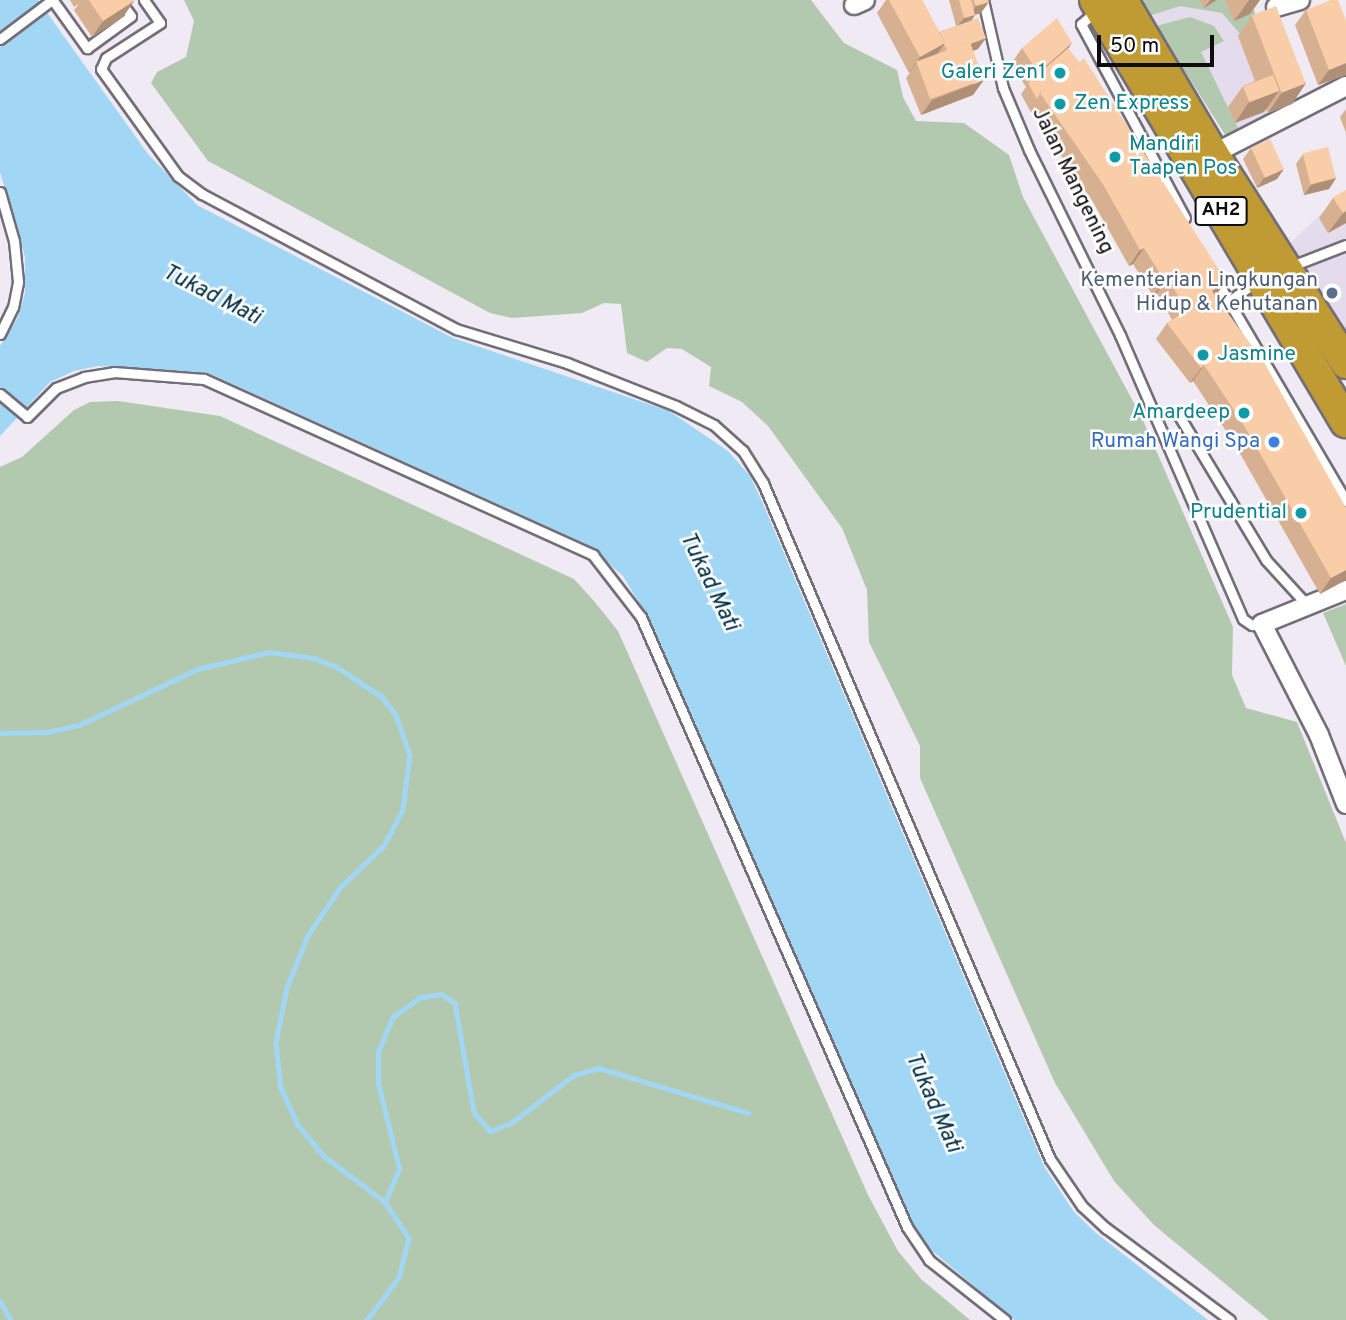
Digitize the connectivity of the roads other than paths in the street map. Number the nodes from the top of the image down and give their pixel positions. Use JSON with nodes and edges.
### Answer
{"nodes":[{"id":1,"x":119,"y":0,"type":"edge"},
{"id":2,"x":144,"y":0,"type":"edge"},
{"id":3,"x":983,"y":0,"type":"edge"},
{"id":4,"x":1300,"y":0,"type":"edge"},
{"id":5,"x":52,"y":2,"type":"edge"},
{"id":6,"x":1113,"y":3,"type":"edge"},
{"id":7,"x":1276,"y":7,"type":"edge"},
{"id":8,"x":0,"y":39,"type":"edge"},
{"id":9,"x":1346,"y":86,"type":"edge"},
{"id":10,"x":1213,"y":154,"type":"junction"},
{"id":11,"x":1171,"y":156,"type":"junction"},
{"id":12,"x":0,"y":192,"type":"edge"},
{"id":13,"x":1190,"y":227,"type":"edge"},
{"id":14,"x":1346,"y":245,"type":"edge"},
{"id":15,"x":1209,"y":265,"type":"edge"},
{"id":16,"x":1274,"y":273,"type":"junction"},
{"id":17,"x":1228,"y":302,"type":"junction"},
{"id":18,"x":0,"y":334,"type":"edge"},
{"id":19,"x":1346,"y":363,"type":"edge"},
{"id":20,"x":0,"y":394,"type":"edge"},
{"id":21,"x":1178,"y":414,"type":"dead end"},
{"id":22,"x":1346,"y":422,"type":"edge"},
{"id":23,"x":1346,"y":501,"type":"edge"},
{"id":24,"x":1346,"y":590,"type":"edge"},
{"id":25,"x":1308,"y":606,"type":"junction"},
{"id":26,"x":1262,"y":624,"type":"junction"},
{"id":27,"x":1346,"y":804,"type":"edge"},
{"id":28,"x":1005,"y":1320,"type":"edge"},
{"id":29,"x":1230,"y":1320,"type":"edge"}],
"edges":[{"from":1,"to":5,"type":"lane"},
{"from":2,"to":29,"type":"lane"},
{"from":3,"to":26,"type":"lane","name":"Jalan Mangening"},
{"from":4,"to":7,"type":"street"},
{"from":5,"to":8,"type":"lane"},
{"from":6,"to":10,"type":"highway","number":"AH2"},
{"from":6,"to":11,"type":"highway","number":"AH2"},
{"from":9,"to":10,"type":"street"},
{"from":10,"to":16,"type":"highway","number":"AH2"},
{"from":11,"to":13,"type":"lane"},
{"from":11,"to":16,"type":"highway","number":"AH2"},
{"from":12,"to":18,"type":"lane"},
{"from":14,"to":16,"type":"lane"},
{"from":15,"to":17,"type":"lane"},
{"from":16,"to":17,"type":"lane"},
{"from":16,"to":19,"type":"highway","number":"AH2"},
{"from":16,"to":22,"type":"highway","number":"AH2"},
{"from":17,"to":23,"type":"lane"},
{"from":20,"to":28,"type":"lane"},
{"from":21,"to":25,"type":"lane"},
{"from":24,"to":25,"type":"street"},
{"from":25,"to":26,"type":"street"},
{"from":26,"to":27,"type":"street"}]}
